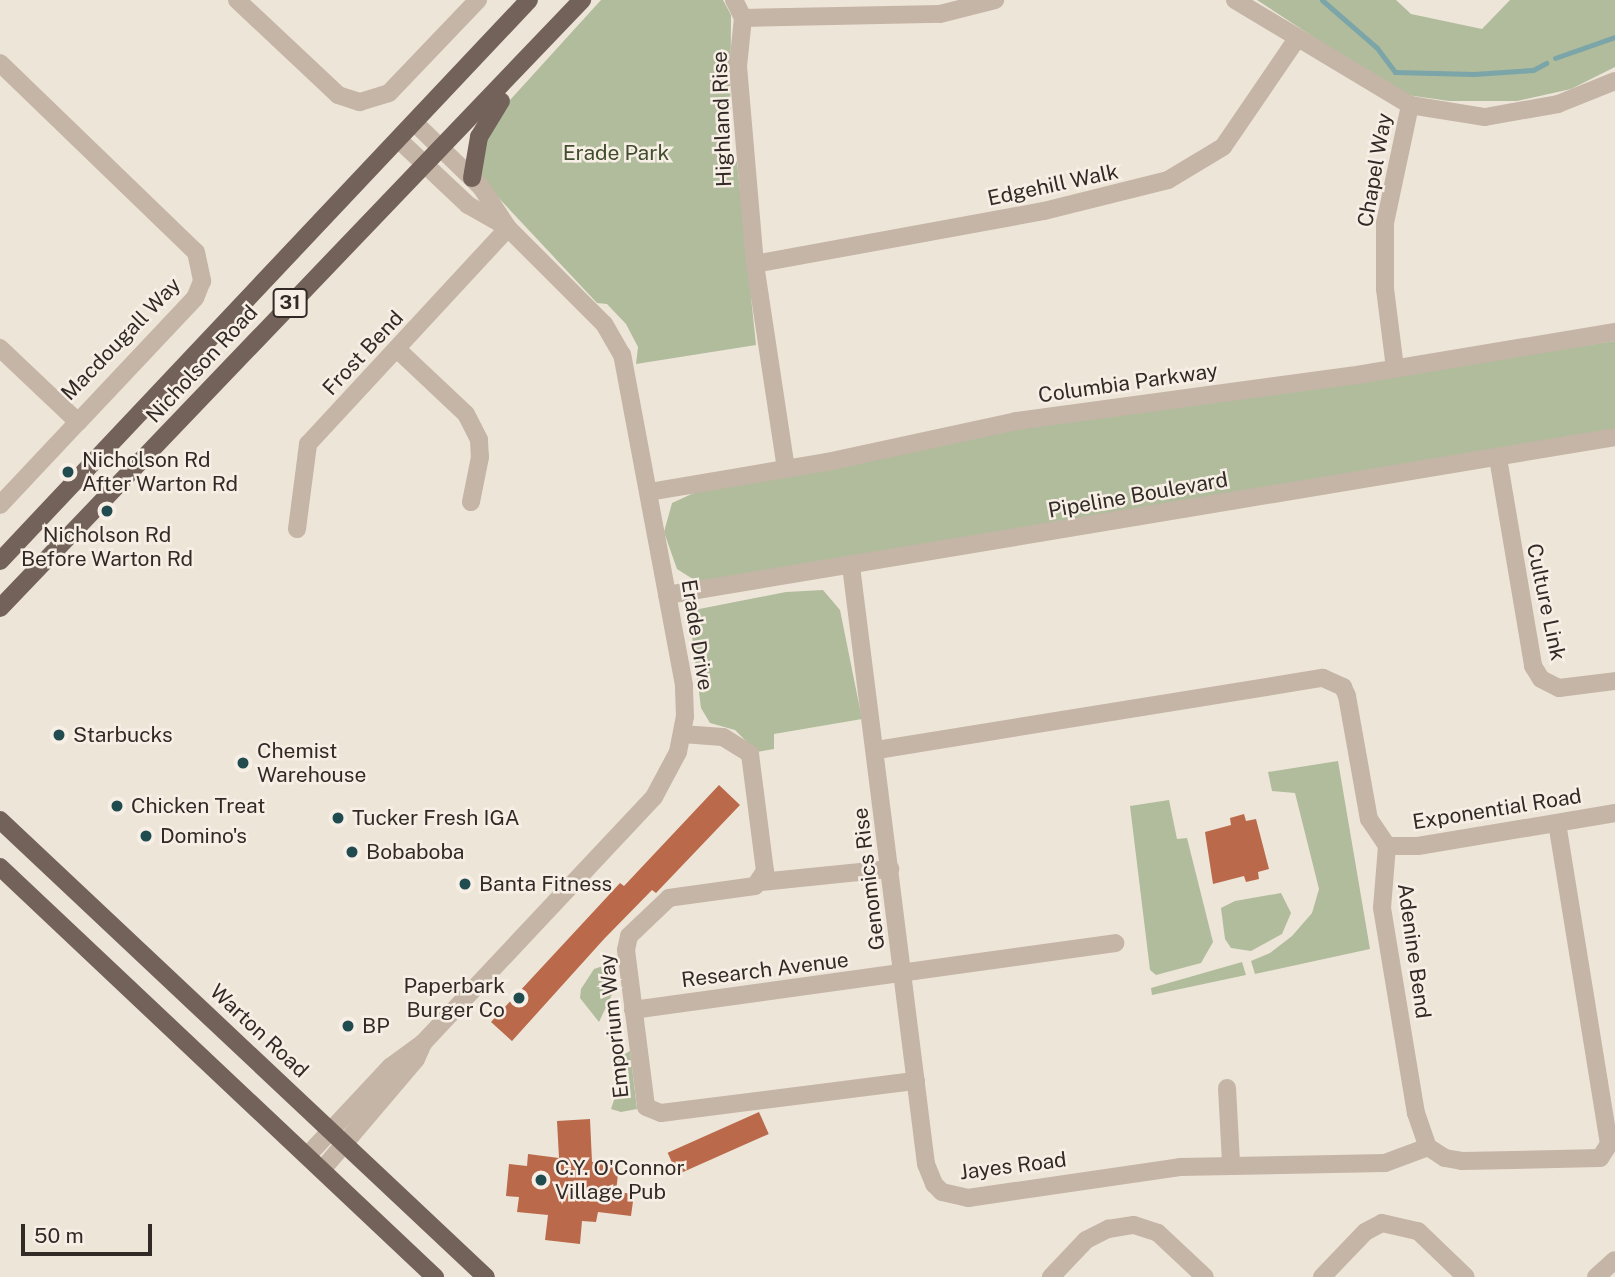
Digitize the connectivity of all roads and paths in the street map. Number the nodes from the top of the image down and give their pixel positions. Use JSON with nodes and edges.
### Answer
{"nodes":[{"id":1,"x":237,"y":0,"type":"edge"},
{"id":2,"x":478,"y":0,"type":"edge"},
{"id":3,"x":529,"y":0,"type":"edge"},
{"id":4,"x":582,"y":0,"type":"edge"},
{"id":5,"x":734,"y":0,"type":"edge"},
{"id":6,"x":995,"y":0,"type":"edge"},
{"id":7,"x":1235,"y":0,"type":"edge"},
{"id":8,"x":960,"y":5,"type":"edge"},
{"id":9,"x":743,"y":18,"type":"junction"},
{"id":10,"x":1296,"y":40,"type":"junction"},
{"id":11,"x":545,"y":42,"type":"junction"},
{"id":12,"x":0,"y":63,"type":"edge"},
{"id":13,"x":1615,"y":81,"type":"edge"},
{"id":14,"x":1410,"y":105,"type":"junction"},
{"id":15,"x":415,"y":123,"type":"junction"},
{"id":16,"x":399,"y":140,"type":"junction"},
{"id":17,"x":442,"y":149,"type":"junction"},
{"id":18,"x":426,"y":164,"type":"junction"},
{"id":19,"x":472,"y":178,"type":"junction"},
{"id":20,"x":508,"y":228,"type":"junction"},
{"id":21,"x":755,"y":264,"type":"junction"},
{"id":22,"x":1615,"y":332,"type":"edge"},
{"id":23,"x":0,"y":348,"type":"edge"},
{"id":24,"x":398,"y":350,"type":"junction"},
{"id":25,"x":1395,"y":368,"type":"junction"},
{"id":26,"x":78,"y":422,"type":"junction"},
{"id":27,"x":1615,"y":437,"type":"edge"},
{"id":28,"x":1498,"y":458,"type":"junction"},
{"id":29,"x":786,"y":468,"type":"junction"},
{"id":30,"x":649,"y":492,"type":"junction"},
{"id":31,"x":471,"y":502,"type":"dead end"},
{"id":32,"x":0,"y":505,"type":"edge"},
{"id":33,"x":297,"y":529,"type":"dead end"},
{"id":34,"x":0,"y":561,"type":"edge"},
{"id":35,"x":850,"y":566,"type":"junction"},
{"id":36,"x":667,"y":595,"type":"junction"},
{"id":37,"x":0,"y":608,"type":"edge"},
{"id":38,"x":1615,"y":681,"type":"edge"},
{"id":39,"x":682,"y":734,"type":"junction"},
{"id":40,"x":877,"y":750,"type":"junction"},
{"id":41,"x":1615,"y":813,"type":"edge"},
{"id":42,"x":0,"y":820,"type":"edge"},
{"id":43,"x":1557,"y":823,"type":"junction"},
{"id":44,"x":1387,"y":846,"type":"junction"},
{"id":45,"x":0,"y":867,"type":"edge"},
{"id":46,"x":890,"y":869,"type":"junction"},
{"id":47,"x":761,"y":882,"type":"junction"},
{"id":48,"x":1115,"y":943,"type":"dead end"},
{"id":49,"x":903,"y":974,"type":"junction"},
{"id":50,"x":633,"y":1010,"type":"junction"},
{"id":51,"x":423,"y":1043,"type":"junction"},
{"id":52,"x":916,"y":1081,"type":"junction"},
{"id":53,"x":1227,"y":1088,"type":"dead end"},
{"id":54,"x":332,"y":1130,"type":"junction"},
{"id":55,"x":346,"y":1143,"type":"junction"},
{"id":56,"x":1428,"y":1147,"type":"junction"},
{"id":57,"x":307,"y":1156,"type":"junction"},
{"id":58,"x":1231,"y":1163,"type":"junction"},
{"id":59,"x":322,"y":1170,"type":"junction"},
{"id":60,"x":1615,"y":1260,"type":"edge"},
{"id":61,"x":435,"y":1277,"type":"edge"},
{"id":62,"x":485,"y":1277,"type":"edge"},
{"id":63,"x":1051,"y":1277,"type":"edge"},
{"id":64,"x":1205,"y":1277,"type":"edge"},
{"id":65,"x":1322,"y":1277,"type":"edge"},
{"id":66,"x":1466,"y":1277,"type":"edge"},
{"id":67,"x":1596,"y":1277,"type":"edge"}],
"edges":[{"from":1,"to":2,"type":"street"},
{"from":3,"to":15,"type":"main road","name":"Nicholson Road","number":"31"},
{"from":4,"to":11,"type":"main road","name":"Nicholson Road","number":"31"},
{"from":5,"to":9,"type":"street"},
{"from":6,"to":8,"type":"street"},
{"from":7,"to":10,"type":"street"},
{"from":8,"to":9,"type":"street"},
{"from":9,"to":21,"type":"street","name":"Highland Rise"},
{"from":10,"to":14,"type":"street"},
{"from":10,"to":21,"type":"street","name":"Edgehill Walk"},
{"from":11,"to":17,"type":"main road","name":"Nicholson Road","number":"31"},
{"from":11,"to":19,"type":"main road"},
{"from":12,"to":26,"type":"street","name":"Macdougall Way"},
{"from":13,"to":14,"type":"street"},
{"from":14,"to":25,"type":"street","name":"Chapel Way"},
{"from":15,"to":16,"type":"main road","name":"Nicholson Road","number":"31"},
{"from":15,"to":17,"type":"street","name":"Erade Drive"},
{"from":16,"to":18,"type":"street","name":"Erade Drive"},
{"from":16,"to":34,"type":"main road","name":"Nicholson Road","number":"31"},
{"from":17,"to":18,"type":"main road","name":"Nicholson Road","number":"31"},
{"from":17,"to":19,"type":"street","name":"Erade Drive"},
{"from":18,"to":20,"type":"street","name":"Erade Drive"},
{"from":18,"to":37,"type":"main road","name":"Nicholson Road","number":"31"},
{"from":19,"to":20,"type":"street","name":"Erade Drive"},
{"from":20,"to":24,"type":"street","name":"Frost Bend"},
{"from":20,"to":30,"type":"street","name":"Erade Drive"},
{"from":21,"to":29,"type":"street","name":"Highland Rise"},
{"from":22,"to":25,"type":"street","name":"Columbia Parkway"},
{"from":23,"to":26,"type":"street","name":"Macdougall Way"},
{"from":24,"to":31,"type":"street"},
{"from":24,"to":33,"type":"street","name":"Frost Bend"},
{"from":25,"to":29,"type":"street","name":"Columbia Parkway"},
{"from":26,"to":32,"type":"street"},
{"from":27,"to":28,"type":"street","name":"Pipeline Boulevard"},
{"from":28,"to":35,"type":"street","name":"Pipeline Boulevard"},
{"from":28,"to":38,"type":"street","name":"Culture Link"},
{"from":29,"to":30,"type":"street","name":"Columbia Parkway"},
{"from":30,"to":36,"type":"street","name":"Erade Drive"},
{"from":35,"to":36,"type":"street","name":"Pipeline Boulevard"},
{"from":35,"to":40,"type":"street","name":"Genomics Rise"},
{"from":36,"to":39,"type":"street","name":"Erade Drive"},
{"from":39,"to":47,"type":"street"},
{"from":39,"to":51,"type":"street","name":"Erade Drive"},
{"from":40,"to":44,"type":"street"},
{"from":40,"to":46,"type":"street","name":"Genomics Rise"},
{"from":41,"to":43,"type":"street","name":"Exponential Road"},
{"from":42,"to":54,"type":"main road","name":"Warton Road"},
{"from":43,"to":44,"type":"street","name":"Exponential Road"},
{"from":43,"to":56,"type":"street"},
{"from":44,"to":56,"type":"street","name":"Adenine Bend"},
{"from":45,"to":57,"type":"main road"},
{"from":46,"to":47,"type":"street","name":"Emporium Way"},
{"from":46,"to":49,"type":"street","name":"Genomics Rise"},
{"from":47,"to":50,"type":"street","name":"Emporium Way"},
{"from":48,"to":49,"type":"street","name":"Genomics Rise"},
{"from":49,"to":50,"type":"street","name":"Research Avenue"},
{"from":49,"to":52,"type":"street","name":"Jayes Road"},
{"from":50,"to":52,"type":"street","name":"Emporium Way"},
{"from":51,"to":54,"type":"street","name":"Erade Drive"},
{"from":51,"to":55,"type":"street","name":"Erade Drive"},
{"from":52,"to":58,"type":"street","name":"Jayes Road"},
{"from":53,"to":58,"type":"street"},
{"from":54,"to":55,"type":"main road","name":"Warton Road"},
{"from":54,"to":57,"type":"street","name":"Erade Drive"},
{"from":55,"to":59,"type":"street","name":"Erade Drive"},
{"from":55,"to":62,"type":"main road","name":"Warton Road"},
{"from":56,"to":58,"type":"street","name":"Jayes Road"},
{"from":57,"to":59,"type":"main road"},
{"from":59,"to":61,"type":"main road"},
{"from":60,"to":67,"type":"street"},
{"from":63,"to":64,"type":"street"},
{"from":65,"to":66,"type":"street"}]}
